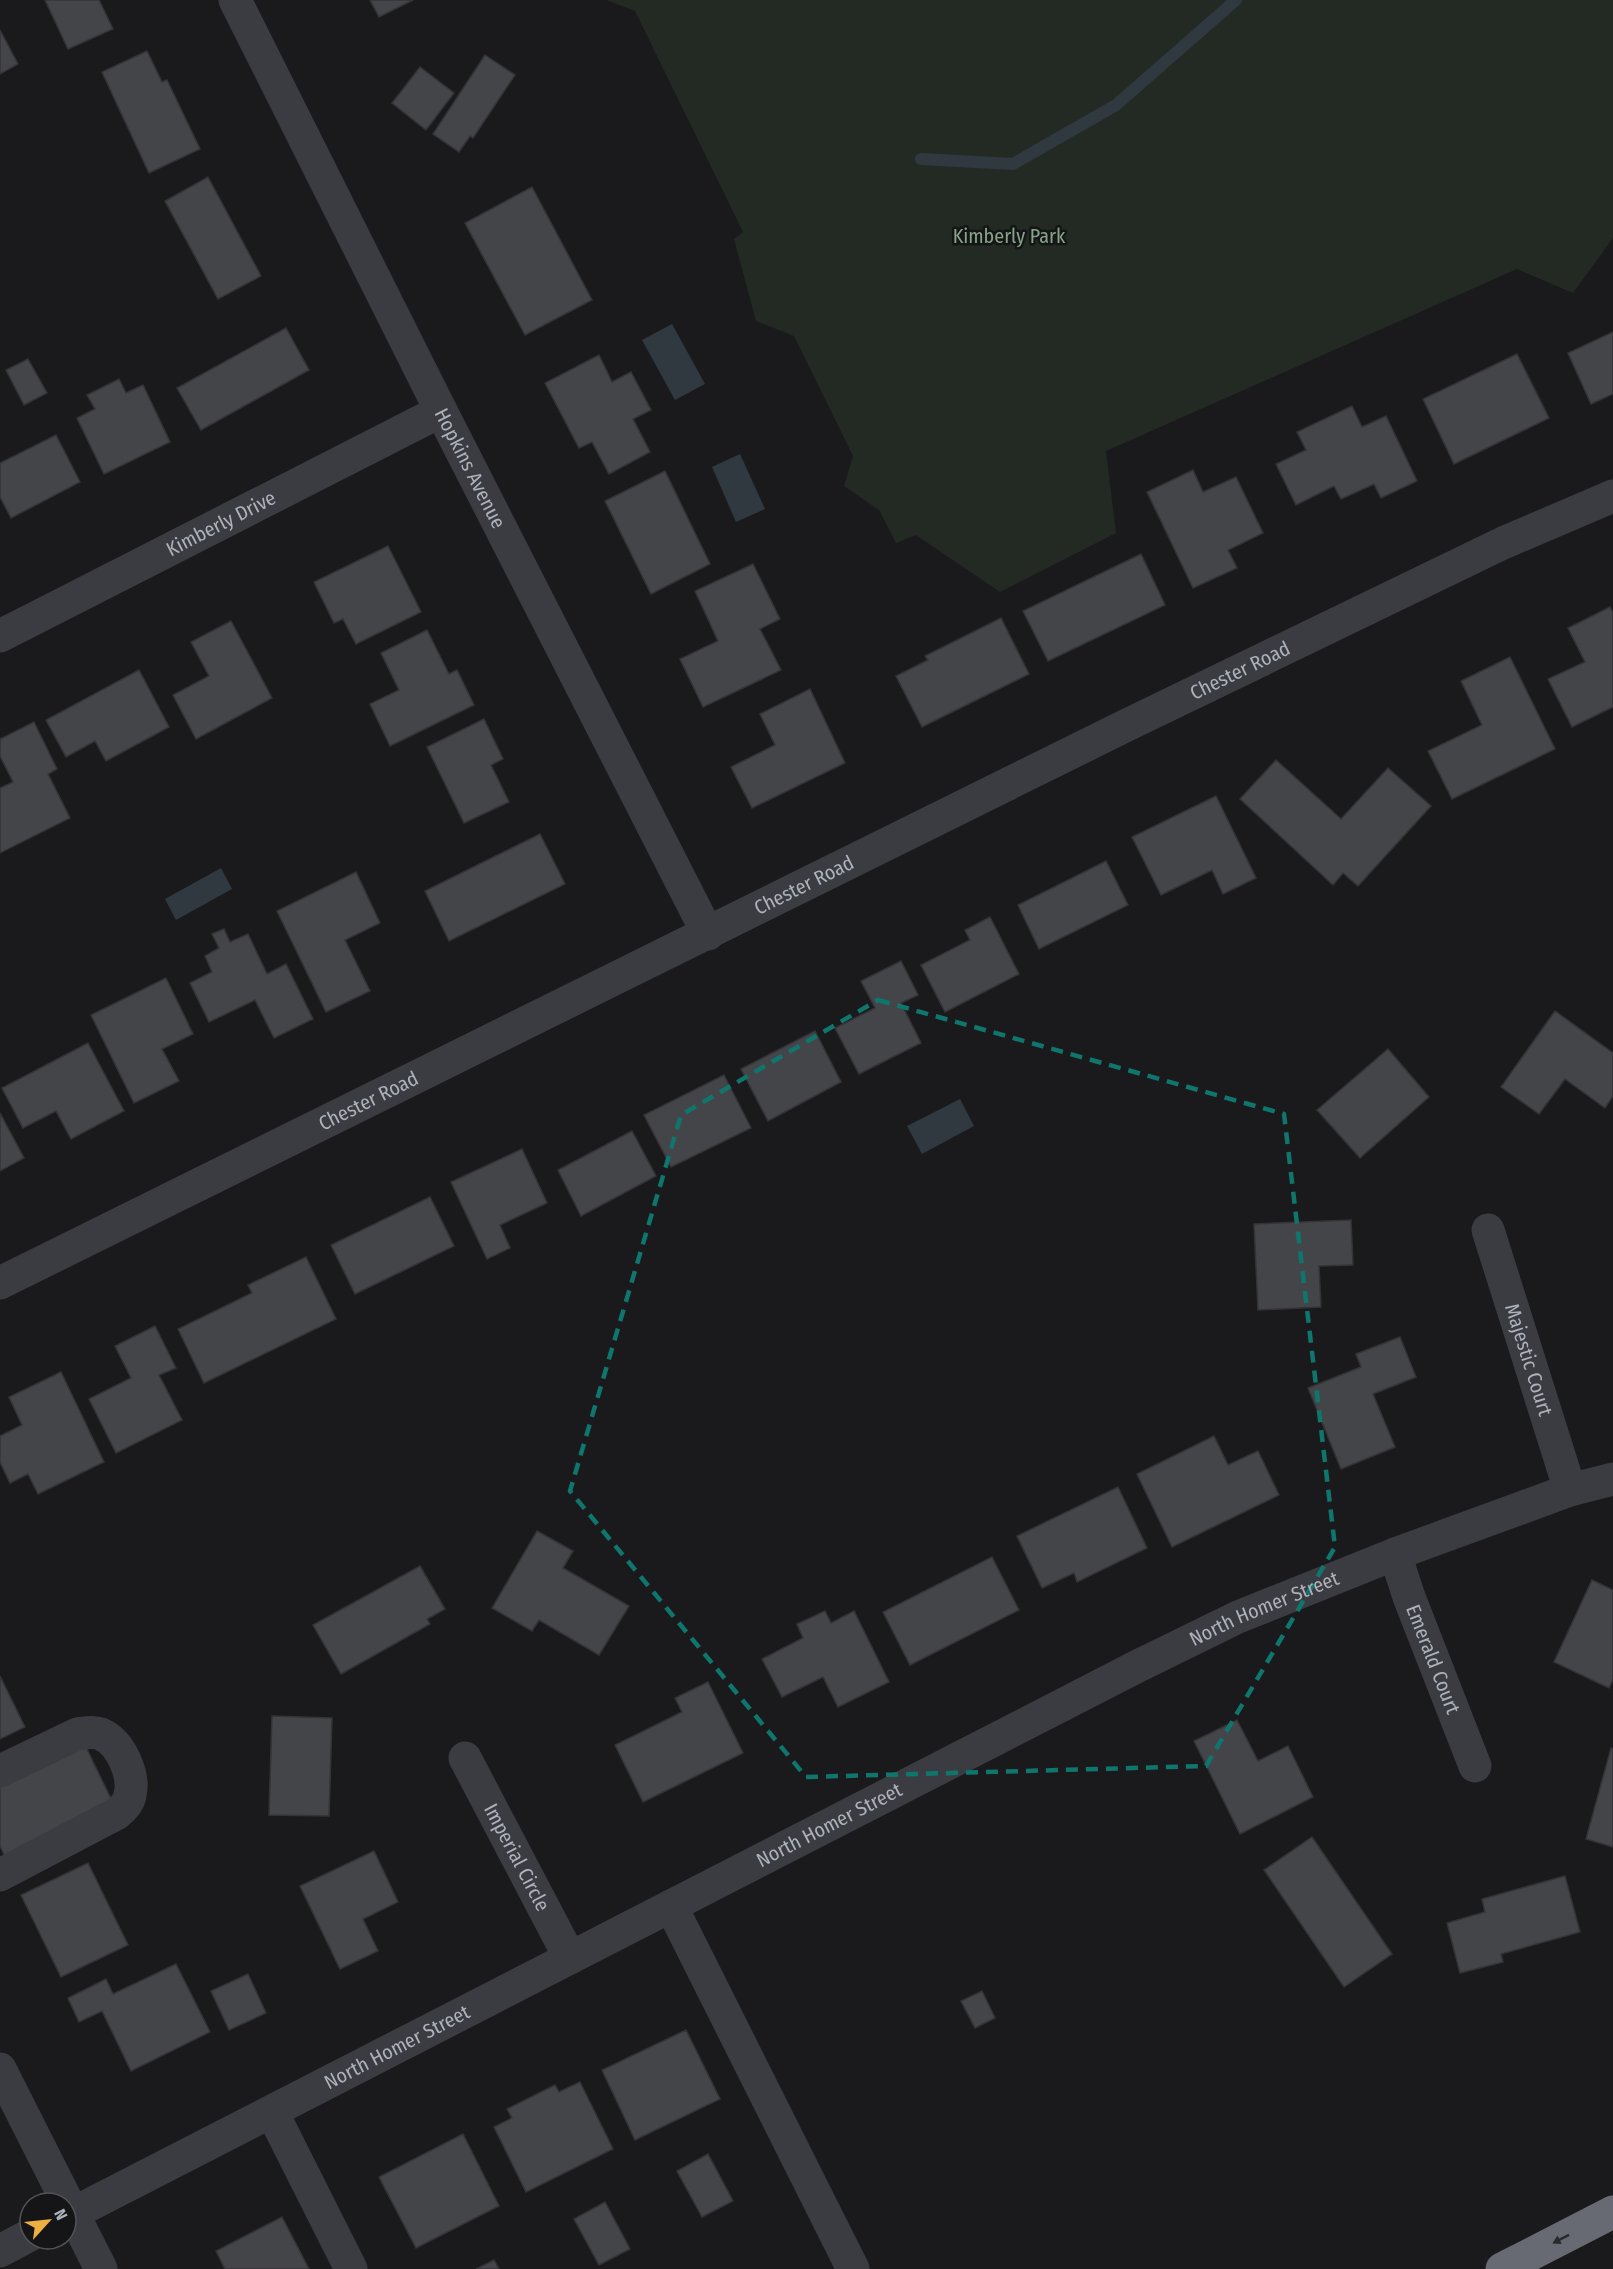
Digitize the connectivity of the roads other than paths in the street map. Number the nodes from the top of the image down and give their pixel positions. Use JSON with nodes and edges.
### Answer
{"nodes":[{"id":1,"x":235,"y":0,"type":"edge"},
{"id":2,"x":441,"y":411,"type":"junction"},
{"id":3,"x":1613,"y":496,"type":"edge"},
{"id":4,"x":0,"y":636,"type":"edge"},
{"id":5,"x":708,"y":934,"type":"junction"},
{"id":6,"x":1488,"y":1230,"type":"dead end"},
{"id":7,"x":0,"y":1283,"type":"edge"},
{"id":8,"x":1613,"y":1479,"type":"edge"},
{"id":9,"x":1570,"y":1490,"type":"junction"},
{"id":10,"x":1395,"y":1554,"type":"junction"},
{"id":11,"x":465,"y":1758,"type":"dead end"},
{"id":12,"x":1475,"y":1766,"type":"dead end"},
{"id":13,"x":0,"y":1771,"type":"edge"},
{"id":14,"x":0,"y":1875,"type":"edge"},
{"id":15,"x":671,"y":1906,"type":"junction"},
{"id":16,"x":570,"y":1958,"type":"junction"},
{"id":17,"x":0,"y":2069,"type":"edge"},
{"id":18,"x":272,"y":2112,"type":"junction"},
{"id":19,"x":58,"y":2191,"type":"edge"},
{"id":20,"x":78,"y":2210,"type":"edge"},
{"id":21,"x":1613,"y":2212,"type":"edge"},
{"id":22,"x":78,"y":2230,"type":"edge"},
{"id":23,"x":18,"y":2241,"type":"edge"},
{"id":24,"x":0,"y":2251,"type":"edge"},
{"id":25,"x":101,"y":2269,"type":"edge"},
{"id":26,"x":351,"y":2269,"type":"edge"},
{"id":27,"x":853,"y":2269,"type":"edge"},
{"id":28,"x":1502,"y":2269,"type":"edge"}],
"edges":[{"from":1,"to":2,"type":"street","name":"Hopkins Avenue"},
{"from":2,"to":4,"type":"street","name":"Kimberly Drive"},
{"from":2,"to":5,"type":"street","name":"Hopkins Avenue"},
{"from":3,"to":5,"type":"street","name":"Chester Road"},
{"from":5,"to":7,"type":"street","name":"Chester Road"},
{"from":6,"to":9,"type":"street","name":"Majestic Court"},
{"from":8,"to":9,"type":"street","name":"North Homer Street"},
{"from":9,"to":10,"type":"street","name":"North Homer Street"},
{"from":10,"to":12,"type":"street","name":"Emerald Court"},
{"from":10,"to":15,"type":"street","name":"North Homer Street"},
{"from":11,"to":16,"type":"street","name":"Imperial Circle"},
{"from":13,"to":14,"type":"street"},
{"from":15,"to":16,"type":"street","name":"North Homer Street"},
{"from":15,"to":27,"type":"street"},
{"from":16,"to":18,"type":"street","name":"North Homer Street"},
{"from":17,"to":19,"type":"street"},
{"from":18,"to":20,"type":"street","name":"North Homer Street"},
{"from":18,"to":26,"type":"street"},
{"from":21,"to":28,"type":"highway","one_way":true},
{"from":22,"to":25,"type":"street"},
{"from":23,"to":24,"type":"street"}]}
